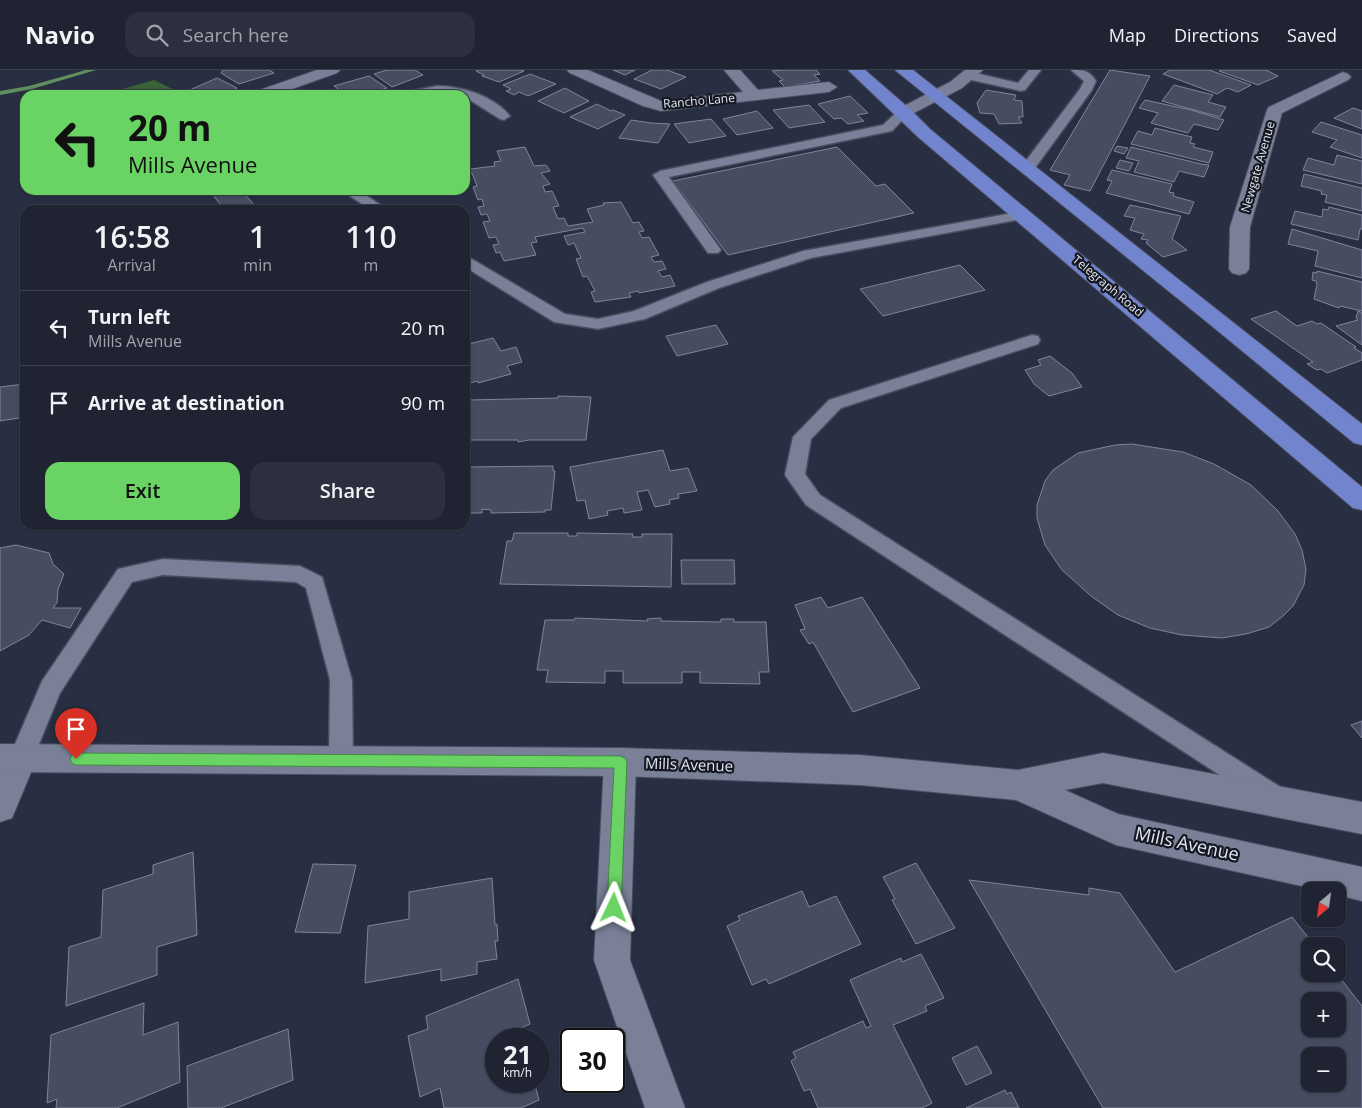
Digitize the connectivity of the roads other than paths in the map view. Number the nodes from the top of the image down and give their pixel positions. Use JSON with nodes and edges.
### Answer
{"nodes":[{"id":1,"x":332,"y":70,"type":"edge"},
{"id":2,"x":575,"y":70,"type":"edge"},
{"id":3,"x":732,"y":70,"type":"edge"},
{"id":4,"x":856,"y":70,"type":"edge"},
{"id":5,"x":903,"y":70,"type":"edge"},
{"id":6,"x":1035,"y":70,"type":"edge"},
{"id":7,"x":1076,"y":70,"type":"edge"},
{"id":8,"x":1326,"y":70,"type":"edge"},
{"id":9,"x":973,"y":73,"type":"edge"},
{"id":10,"x":830,"y":87,"type":"dead end"},
{"id":11,"x":274,"y":90,"type":"edge"},
{"id":12,"x":432,"y":90,"type":"edge"},
{"id":13,"x":449,"y":90,"type":"edge"},
{"id":14,"x":470,"y":95,"type":"edge"},
{"id":15,"x":754,"y":96,"type":"junction"},
{"id":16,"x":935,"y":96,"type":"junction"},
{"id":17,"x":904,"y":112,"type":"junction"},
{"id":18,"x":504,"y":116,"type":"dead end"},
{"id":19,"x":1027,"y":169,"type":"junction"},
{"id":20,"x":356,"y":195,"type":"edge"},
{"id":21,"x":374,"y":205,"type":"edge"},
{"id":22,"x":1023,"y":215,"type":"junction"},
{"id":23,"x":714,"y":250,"type":"dead end"},
{"id":24,"x":470,"y":263,"type":"edge"},
{"id":25,"x":1239,"y":269,"type":"dead end"},
{"id":26,"x":1032,"y":340,"type":"dead end"},
{"id":27,"x":1362,"y":437,"type":"edge"},
{"id":28,"x":1362,"y":501,"type":"edge"},
{"id":29,"x":10,"y":758,"type":"edge"},
{"id":30,"x":342,"y":761,"type":"junction"},
{"id":31,"x":620,"y":762,"type":"junction"},
{"id":32,"x":1018,"y":785,"type":"junction"},
{"id":33,"x":1282,"y":802,"type":"junction"},
{"id":34,"x":0,"y":807,"type":"edge"},
{"id":35,"x":1362,"y":818,"type":"edge"},
{"id":36,"x":1362,"y":884,"type":"edge"},
{"id":37,"x":665,"y":1108,"type":"edge"}],
"edges":[{"from":1,"to":11,"type":"street"},
{"from":2,"to":15,"type":"street","name":"Rancho Lane"},
{"from":3,"to":15,"type":"street"},
{"from":4,"to":17,"type":"main road","name":"Telegraph Road"},
{"from":5,"to":16,"type":"main road"},
{"from":6,"to":9,"type":"lane"},
{"from":7,"to":19,"type":"lane"},
{"from":8,"to":25,"type":"street","name":"Newgate Avenue"},
{"from":9,"to":16,"type":"street"},
{"from":10,"to":15,"type":"street","name":"Rancho Lane"},
{"from":12,"to":13,"type":"lane"},
{"from":14,"to":18,"type":"lane"},
{"from":16,"to":17,"type":"street"},
{"from":16,"to":19,"type":"main road"},
{"from":17,"to":22,"type":"main road","name":"Telegraph Road"},
{"from":17,"to":23,"type":"lane"},
{"from":19,"to":27,"type":"main road"},
{"from":20,"to":21,"type":"lane"},
{"from":22,"to":24,"type":"lane"},
{"from":22,"to":28,"type":"main road","name":"Telegraph Road"},
{"from":26,"to":33,"type":"lane"},
{"from":29,"to":30,"type":"street","name":"Mills Avenue"},
{"from":29,"to":30,"type":"lane"},
{"from":29,"to":34,"type":"street"},
{"from":30,"to":31,"type":"street","name":"Mills Avenue"},
{"from":31,"to":32,"type":"street","name":"Mills Avenue"},
{"from":31,"to":37,"type":"street"},
{"from":32,"to":33,"type":"street","name":"Mills Avenue"},
{"from":32,"to":36,"type":"street","name":"Mills Avenue"},
{"from":33,"to":35,"type":"street","name":"Mills Avenue"}]}
